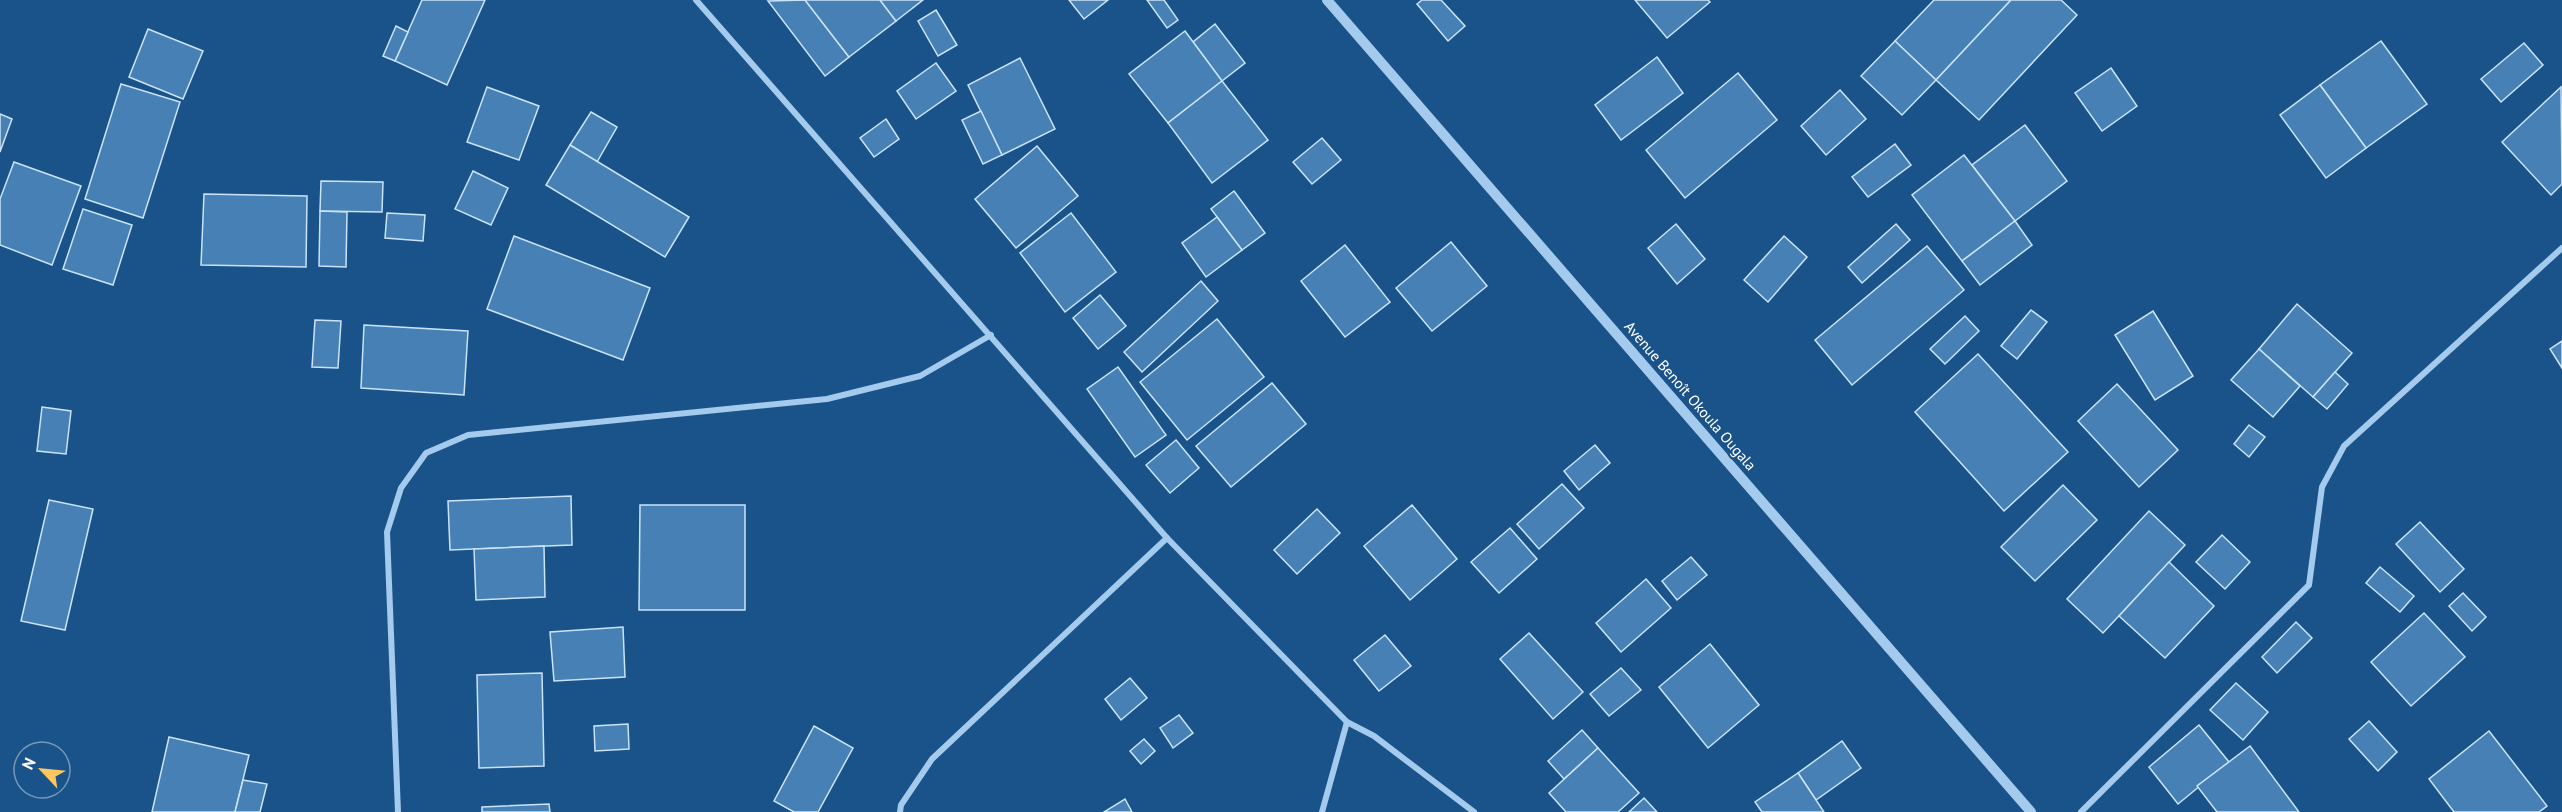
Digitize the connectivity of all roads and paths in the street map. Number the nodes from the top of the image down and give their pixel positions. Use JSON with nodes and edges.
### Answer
{"nodes":[{"id":1,"x":696,"y":0,"type":"edge"},
{"id":2,"x":1327,"y":0,"type":"edge"},
{"id":3,"x":2562,"y":248,"type":"edge"},
{"id":4,"x":991,"y":335,"type":"junction"},
{"id":5,"x":1167,"y":538,"type":"junction"},
{"id":6,"x":1347,"y":722,"type":"junction"},
{"id":7,"x":398,"y":812,"type":"edge"},
{"id":8,"x":900,"y":812,"type":"edge"},
{"id":9,"x":1322,"y":812,"type":"edge"},
{"id":10,"x":1474,"y":812,"type":"edge"},
{"id":11,"x":2031,"y":812,"type":"edge"},
{"id":12,"x":2080,"y":812,"type":"edge"}],
"edges":[{"from":1,"to":4,"type":"street"},
{"from":2,"to":11,"type":"street","name":"Avenue Benoît Okoula Ougala"},
{"from":3,"to":12,"type":"street"},
{"from":4,"to":5,"type":"street"},
{"from":4,"to":7,"type":"street"},
{"from":5,"to":6,"type":"street"},
{"from":5,"to":8,"type":"street"},
{"from":6,"to":9,"type":"street"},
{"from":6,"to":10,"type":"street"}]}
